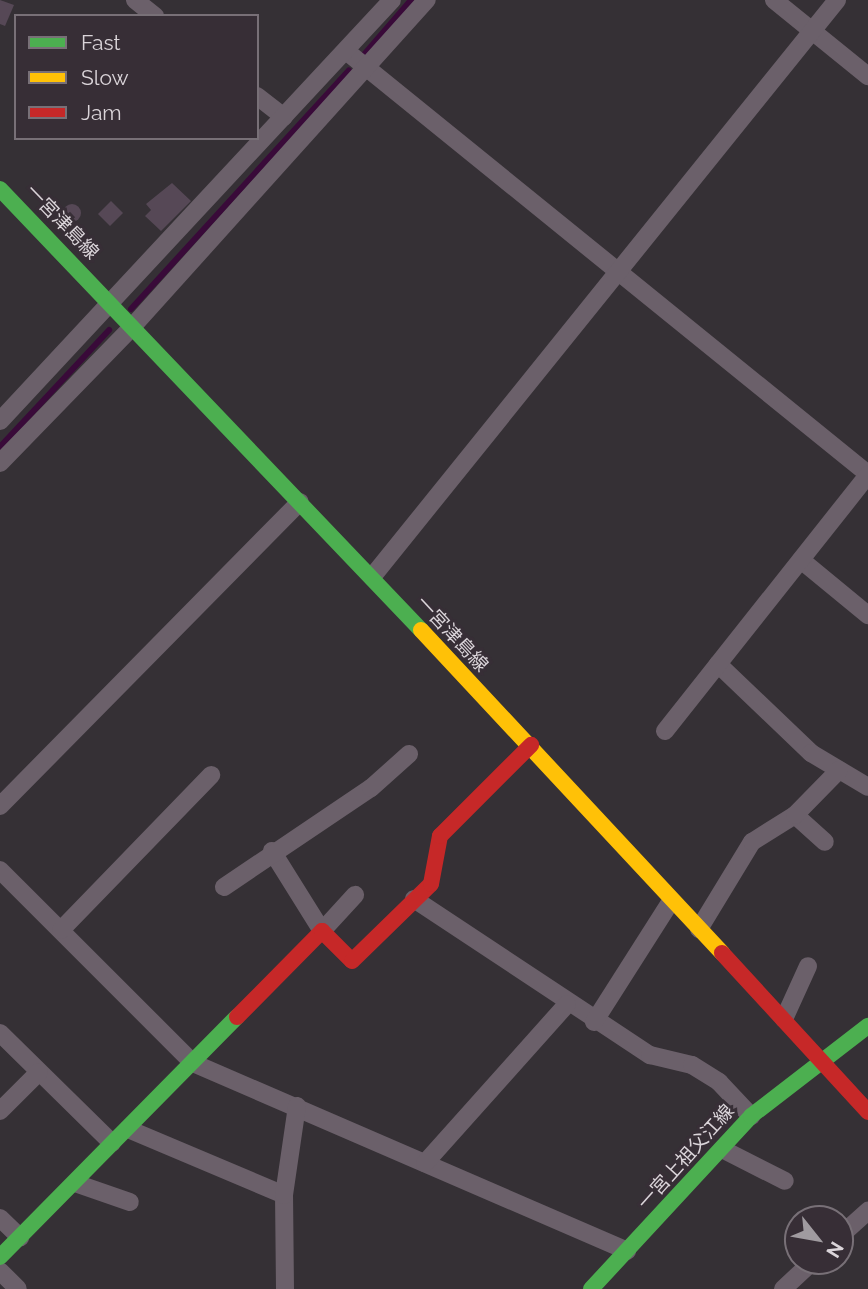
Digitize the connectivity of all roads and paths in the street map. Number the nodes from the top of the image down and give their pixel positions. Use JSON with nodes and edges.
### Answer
{"nodes":[{"id":1,"x":135,"y":0,"type":"edge"},
{"id":2,"x":392,"y":0,"type":"edge"},
{"id":3,"x":427,"y":0,"type":"edge"},
{"id":4,"x":774,"y":0,"type":"edge"},
{"id":5,"x":837,"y":0,"type":"edge"},
{"id":6,"x":152,"y":14,"type":"edge"},
{"id":7,"x":812,"y":31,"type":"junction"},
{"id":8,"x":346,"y":51,"type":"junction"},
{"id":9,"x":367,"y":67,"type":"junction"},
{"id":10,"x":868,"y":76,"type":"edge"},
{"id":11,"x":259,"y":98,"type":"edge"},
{"id":12,"x":284,"y":117,"type":"junction"},
{"id":13,"x":0,"y":189,"type":"edge"},
{"id":14,"x":619,"y":274,"type":"junction"},
{"id":15,"x":113,"y":305,"type":"junction"},
{"id":16,"x":133,"y":327,"type":"junction"},
{"id":17,"x":0,"y":421,"type":"edge"},
{"id":18,"x":0,"y":463,"type":"edge"},
{"id":19,"x":868,"y":474,"type":"edge"},
{"id":20,"x":300,"y":502,"type":"junction"},
{"id":21,"x":801,"y":560,"type":"junction"},
{"id":22,"x":372,"y":577,"type":"junction"},
{"id":23,"x":868,"y":615,"type":"edge"},
{"id":24,"x":719,"y":664,"type":"junction"},
{"id":25,"x":665,"y":731,"type":"dead end"},
{"id":26,"x":531,"y":745,"type":"junction"},
{"id":27,"x":409,"y":754,"type":"dead end"},
{"id":28,"x":839,"y":770,"type":"junction"},
{"id":29,"x":211,"y":775,"type":"dead end"},
{"id":30,"x":868,"y":787,"type":"edge"},
{"id":31,"x":0,"y":806,"type":"edge"},
{"id":32,"x":795,"y":815,"type":"junction"},
{"id":33,"x":825,"y":842,"type":"dead end"},
{"id":34,"x":272,"y":851,"type":"junction"},
{"id":35,"x":0,"y":870,"type":"edge"},
{"id":36,"x":224,"y":887,"type":"dead end"},
{"id":37,"x":355,"y":895,"type":"dead end"},
{"id":38,"x":414,"y":900,"type":"junction"},
{"id":39,"x":671,"y":901,"type":"junction"},
{"id":40,"x":699,"y":929,"type":"junction"},
{"id":41,"x":61,"y":930,"type":"junction"},
{"id":42,"x":322,"y":931,"type":"junction"},
{"id":43,"x":808,"y":966,"type":"dead end"},
{"id":44,"x":567,"y":1004,"type":"junction"},
{"id":45,"x":784,"y":1019,"type":"junction"},
{"id":46,"x":594,"y":1022,"type":"junction"},
{"id":47,"x":868,"y":1026,"type":"edge"},
{"id":48,"x":0,"y":1033,"type":"edge"},
{"id":49,"x":820,"y":1061,"type":"junction"},
{"id":50,"x":193,"y":1063,"type":"junction"},
{"id":51,"x":39,"y":1072,"type":"junction"},
{"id":52,"x":297,"y":1106,"type":"junction"},
{"id":53,"x":0,"y":1111,"type":"edge"},
{"id":54,"x":868,"y":1112,"type":"edge"},
{"id":55,"x":751,"y":1116,"type":"junction"},
{"id":56,"x":128,"y":1129,"type":"junction"},
{"id":57,"x":112,"y":1143,"type":"junction"},
{"id":58,"x":724,"y":1150,"type":"junction"},
{"id":59,"x":425,"y":1163,"type":"junction"},
{"id":60,"x":785,"y":1181,"type":"dead end"},
{"id":61,"x":75,"y":1183,"type":"junction"},
{"id":62,"x":284,"y":1195,"type":"junction"},
{"id":63,"x":130,"y":1202,"type":"dead end"},
{"id":64,"x":868,"y":1211,"type":"edge"},
{"id":65,"x":0,"y":1218,"type":"edge"},
{"id":66,"x":854,"y":1224,"type":"edge"},
{"id":67,"x":20,"y":1237,"type":"junction"},
{"id":68,"x":627,"y":1251,"type":"junction"},
{"id":69,"x":0,"y":1257,"type":"edge"},
{"id":70,"x":0,"y":1272,"type":"edge"},
{"id":71,"x":798,"y":1275,"type":"edge"},
{"id":72,"x":18,"y":1289,"type":"edge"},
{"id":73,"x":285,"y":1289,"type":"edge"},
{"id":74,"x":591,"y":1289,"type":"edge"},
{"id":75,"x":783,"y":1289,"type":"edge"}],
"edges":[{"from":1,"to":6,"type":"street"},
{"from":2,"to":8,"type":"street"},
{"from":3,"to":9,"type":"street"},
{"from":4,"to":7,"type":"street"},
{"from":5,"to":7,"type":"street"},
{"from":7,"to":10,"type":"street"},
{"from":7,"to":14,"type":"street"},
{"from":8,"to":9,"type":"street"},
{"from":8,"to":12,"type":"street"},
{"from":9,"to":14,"type":"street"},
{"from":9,"to":16,"type":"street"},
{"from":11,"to":12,"type":"street"},
{"from":12,"to":15,"type":"street"},
{"from":13,"to":15,"type":"main road","name":"一宮津島線"},
{"from":14,"to":19,"type":"street"},
{"from":14,"to":22,"type":"street"},
{"from":15,"to":16,"type":"main road","name":"一宮津島線"},
{"from":15,"to":17,"type":"street"},
{"from":16,"to":18,"type":"street"},
{"from":16,"to":20,"type":"main road","name":"一宮津島線"},
{"from":19,"to":21,"type":"street"},
{"from":20,"to":22,"type":"main road","name":"一宮津島線"},
{"from":20,"to":31,"type":"street"},
{"from":21,"to":23,"type":"street"},
{"from":21,"to":24,"type":"street"},
{"from":22,"to":26,"type":"main road","name":"一宮津島線"},
{"from":24,"to":25,"type":"street"},
{"from":24,"to":28,"type":"street"},
{"from":26,"to":38,"type":"main road"},
{"from":26,"to":39,"type":"main road","name":"一宮津島線"},
{"from":27,"to":34,"type":"street"},
{"from":28,"to":30,"type":"street"},
{"from":28,"to":32,"type":"street"},
{"from":29,"to":41,"type":"street"},
{"from":32,"to":33,"type":"street"},
{"from":32,"to":40,"type":"street"},
{"from":34,"to":36,"type":"street"},
{"from":34,"to":42,"type":"street"},
{"from":35,"to":41,"type":"street"},
{"from":37,"to":42,"type":"street"},
{"from":38,"to":42,"type":"main road"},
{"from":38,"to":44,"type":"street"},
{"from":39,"to":40,"type":"main road","name":"一宮津島線"},
{"from":39,"to":46,"type":"street"},
{"from":40,"to":45,"type":"main road","name":"一宮津島線"},
{"from":41,"to":50,"type":"street"},
{"from":42,"to":50,"type":"main road"},
{"from":43,"to":45,"type":"street"},
{"from":44,"to":46,"type":"street"},
{"from":44,"to":59,"type":"street"},
{"from":45,"to":49,"type":"main road","name":"一宮津島線"},
{"from":46,"to":55,"type":"street"},
{"from":47,"to":49,"type":"main road","name":"一宮上祖父江線"},
{"from":48,"to":51,"type":"street"},
{"from":49,"to":54,"type":"main road","name":"一宮津島線"},
{"from":49,"to":55,"type":"main road","name":"一宮上祖父江線"},
{"from":50,"to":52,"type":"street"},
{"from":50,"to":56,"type":"main road"},
{"from":51,"to":53,"type":"street"},
{"from":51,"to":57,"type":"street"},
{"from":52,"to":59,"type":"street"},
{"from":52,"to":62,"type":"street"},
{"from":55,"to":58,"type":"main road","name":"一宮上祖父江線"},
{"from":56,"to":57,"type":"main road"},
{"from":56,"to":62,"type":"street"},
{"from":57,"to":61,"type":"main road"},
{"from":58,"to":60,"type":"street"},
{"from":58,"to":68,"type":"main road","name":"一宮上祖父江線"},
{"from":59,"to":68,"type":"street"},
{"from":61,"to":63,"type":"street"},
{"from":61,"to":67,"type":"main road"},
{"from":62,"to":73,"type":"street"},
{"from":64,"to":66,"type":"street"},
{"from":65,"to":67,"type":"street"},
{"from":67,"to":69,"type":"main road"},
{"from":68,"to":74,"type":"main road","name":"一宮上祖父江線"},
{"from":70,"to":72,"type":"street"},
{"from":71,"to":75,"type":"street"}]}
